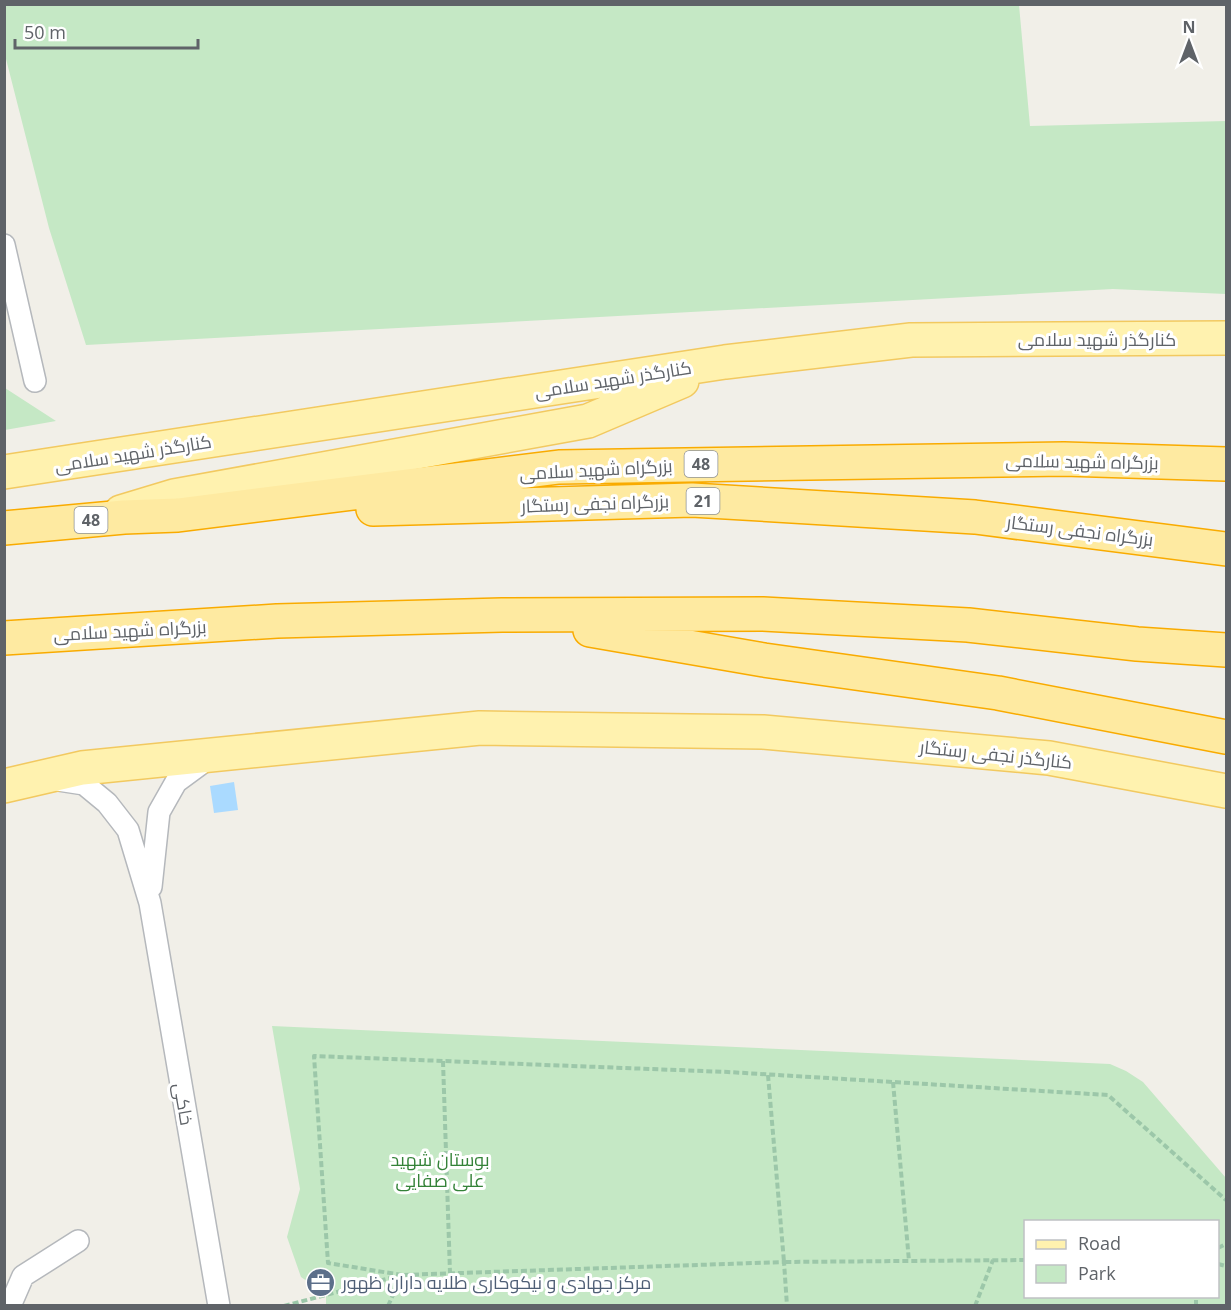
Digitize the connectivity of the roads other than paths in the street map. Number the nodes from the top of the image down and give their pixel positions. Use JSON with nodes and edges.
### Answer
{"nodes":[{"id":1,"x":4,"y":245,"type":"edge"},
{"id":2,"x":1227,"y":338,"type":"edge"},
{"id":3,"x":725,"y":362,"type":"junction"},
{"id":4,"x":35,"y":381,"type":"dead end"},
{"id":5,"x":1227,"y":464,"type":"edge"},
{"id":6,"x":4,"y":472,"type":"edge"},
{"id":7,"x":178,"y":514,"type":"junction"},
{"id":8,"x":97,"y":519,"type":"junction"},
{"id":9,"x":4,"y":528,"type":"edge"},
{"id":10,"x":1227,"y":549,"type":"edge"},
{"id":11,"x":502,"y":615,"type":"junction"},
{"id":12,"x":12,"y":638,"type":"edge"},
{"id":13,"x":1227,"y":650,"type":"edge"},
{"id":14,"x":1227,"y":737,"type":"edge"},
{"id":15,"x":212,"y":756,"type":"junction"},
{"id":16,"x":41,"y":777,"type":"junction"},
{"id":17,"x":4,"y":786,"type":"edge"},
{"id":18,"x":1227,"y":792,"type":"edge"},
{"id":19,"x":150,"y":903,"type":"junction"},
{"id":20,"x":78,"y":1241,"type":"dead end"},
{"id":21,"x":10,"y":1305,"type":"edge"},
{"id":22,"x":219,"y":1305,"type":"edge"}],
"edges":[{"from":1,"to":4,"type":"street"},
{"from":2,"to":3,"type":"main road","name":"کنارگذر شهید سلامی"},
{"from":3,"to":6,"type":"main road","name":"کنارگذر شهید سلامی"},
{"from":3,"to":8,"type":"main road"},
{"from":5,"to":7,"type":"highway","name":"بزرگراه شهید سلامی","number":"48"},
{"from":7,"to":8,"type":"highway","name":"بزرگراه شهید سلامی","number":"48"},
{"from":7,"to":10,"type":"highway","name":"بزرگراه نجفی رستگار","number":"21"},
{"from":8,"to":9,"type":"highway","name":"بزرگراه شهید سلامی","number":"48"},
{"from":11,"to":12,"type":"highway","name":"بزرگراه شهید سلامی"},
{"from":11,"to":13,"type":"highway","name":"بزرگراه شهید سلامی"},
{"from":11,"to":14,"type":"highway"},
{"from":15,"to":16,"type":"main road","name":"کنارگذر نجفی رستگار"},
{"from":15,"to":18,"type":"main road","name":"کنارگذر نجفی رستگار"},
{"from":15,"to":19,"type":"street"},
{"from":16,"to":17,"type":"main road","name":"کنارگذر نجفی رستگار"},
{"from":16,"to":19,"type":"street"},
{"from":19,"to":22,"type":"street","name":"خاکی"},
{"from":20,"to":21,"type":"street"}]}
